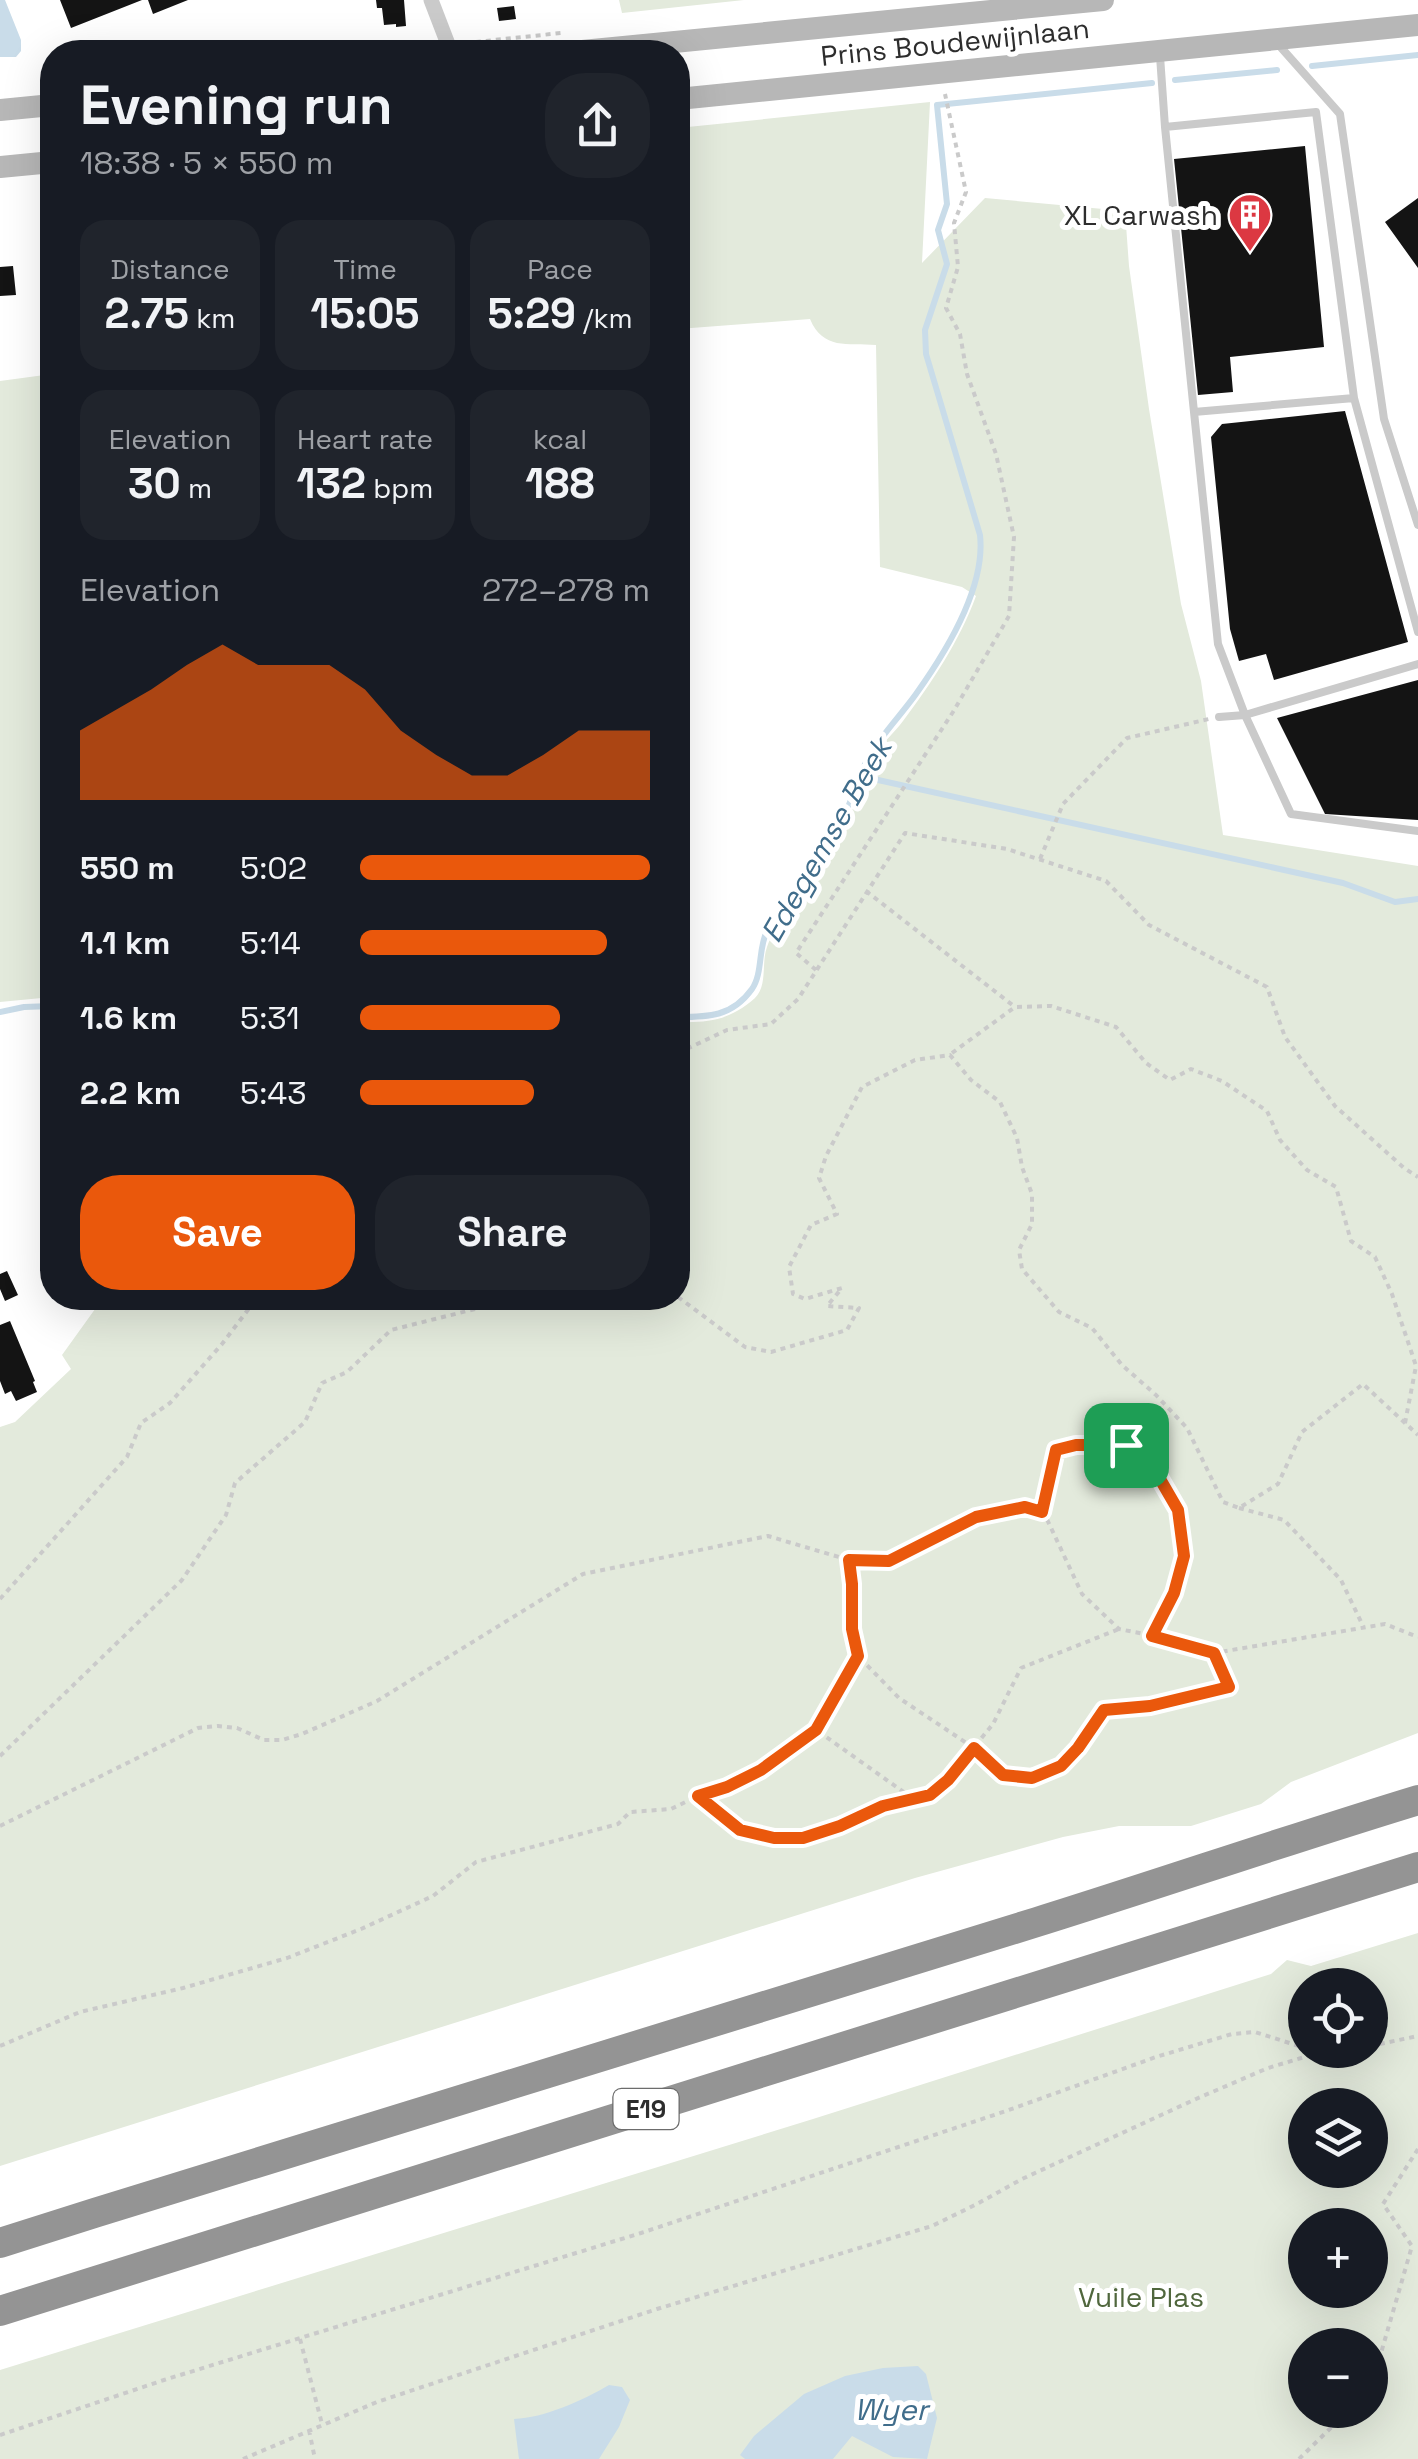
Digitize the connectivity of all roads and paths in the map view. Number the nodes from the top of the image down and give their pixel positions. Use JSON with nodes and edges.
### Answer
{"nodes":[{"id":1,"x":431,"y":0,"type":"edge"},
{"id":2,"x":1103,"y":0,"type":"edge"},
{"id":3,"x":1418,"y":25,"type":"edge"},
{"id":4,"x":447,"y":40,"type":"edge"},
{"id":5,"x":690,"y":40,"type":"edge"},
{"id":6,"x":1274,"y":40,"type":"junction"},
{"id":7,"x":1159,"y":51,"type":"junction"},
{"id":8,"x":946,"y":96,"type":"dead end"},
{"id":9,"x":690,"y":98,"type":"edge"},
{"id":10,"x":40,"y":106,"type":"edge"},
{"id":11,"x":0,"y":110,"type":"edge"},
{"id":12,"x":1166,"y":126,"type":"junction"},
{"id":13,"x":40,"y":163,"type":"edge"},
{"id":14,"x":0,"y":167,"type":"edge"},
{"id":15,"x":1354,"y":398,"type":"junction"},
{"id":16,"x":1194,"y":412,"type":"junction"},
{"id":17,"x":1418,"y":525,"type":"edge"},
{"id":18,"x":1418,"y":632,"type":"edge"},
{"id":19,"x":1418,"y":664,"type":"edge"},
{"id":20,"x":1245,"y":714,"type":"junction"},
{"id":21,"x":1219,"y":717,"type":"joint"},
{"id":22,"x":1418,"y":831,"type":"edge"},
{"id":23,"x":1040,"y":860,"type":"junction"},
{"id":24,"x":866,"y":891,"type":"junction"},
{"id":25,"x":816,"y":970,"type":"junction"},
{"id":26,"x":1015,"y":1007,"type":"junction"},
{"id":27,"x":690,"y":1047,"type":"edge"},
{"id":28,"x":950,"y":1055,"type":"junction"},
{"id":29,"x":1418,"y":1177,"type":"edge"},
{"id":30,"x":690,"y":1307,"type":"edge"},
{"id":31,"x":248,"y":1310,"type":"edge"},
{"id":32,"x":471,"y":1310,"type":"edge"},
{"id":33,"x":1405,"y":1423,"type":"junction"},
{"id":34,"x":1418,"y":1435,"type":"edge"},
{"id":35,"x":1239,"y":1508,"type":"junction"},
{"id":36,"x":1042,"y":1512,"type":"junction"},
{"id":37,"x":849,"y":1560,"type":"junction"},
{"id":38,"x":0,"y":1598,"type":"edge"},
{"id":39,"x":1364,"y":1628,"type":"junction"},
{"id":40,"x":1119,"y":1629,"type":"junction"},
{"id":41,"x":1152,"y":1636,"type":"junction"},
{"id":42,"x":1418,"y":1637,"type":"edge"},
{"id":43,"x":1214,"y":1653,"type":"junction"},
{"id":44,"x":858,"y":1656,"type":"junction"},
{"id":45,"x":816,"y":1730,"type":"junction"},
{"id":46,"x":974,"y":1748,"type":"junction"},
{"id":47,"x":0,"y":1756,"type":"edge"},
{"id":48,"x":698,"y":1796,"type":"junction"},
{"id":49,"x":912,"y":1798,"type":"junction"},
{"id":50,"x":1418,"y":1800,"type":"edge"},
{"id":51,"x":0,"y":1826,"type":"edge"},
{"id":52,"x":1418,"y":1868,"type":"edge"},
{"id":53,"x":1418,"y":2036,"type":"edge"},
{"id":54,"x":1388,"y":2042,"type":"edge"},
{"id":55,"x":1288,"y":2043,"type":"edge"},
{"id":56,"x":0,"y":2046,"type":"edge"},
{"id":57,"x":1288,"y":2062,"type":"edge"},
{"id":58,"x":1418,"y":2149,"type":"edge"},
{"id":59,"x":0,"y":2242,"type":"edge"},
{"id":60,"x":0,"y":2311,"type":"edge"},
{"id":61,"x":1388,"y":2329,"type":"edge"},
{"id":62,"x":300,"y":2339,"type":"junction"},
{"id":63,"x":322,"y":2424,"type":"junction"},
{"id":64,"x":1331,"y":2428,"type":"edge"},
{"id":65,"x":309,"y":2430,"type":"junction"},
{"id":66,"x":0,"y":2436,"type":"edge"},
{"id":67,"x":243,"y":2459,"type":"edge"},
{"id":68,"x":315,"y":2459,"type":"edge"},
{"id":69,"x":1299,"y":2459,"type":"edge"}],
"edges":[{"from":1,"to":4,"type":"street"},
{"from":2,"to":5,"type":"main road","name":"Prins Boudewijnlaan"},
{"from":3,"to":6,"type":"main road","name":"Prins Boudewijnlaan"},
{"from":6,"to":7,"type":"main road","name":"Prins Boudewijnlaan"},
{"from":6,"to":17,"type":"lane"},
{"from":7,"to":9,"type":"main road","name":"Prins Boudewijnlaan"},
{"from":7,"to":12,"type":"lane"},
{"from":8,"to":25,"type":"path"},
{"from":10,"to":11,"type":"main road"},
{"from":12,"to":15,"type":"lane"},
{"from":12,"to":16,"type":"lane"},
{"from":13,"to":14,"type":"main road"},
{"from":15,"to":16,"type":"lane"},
{"from":15,"to":18,"type":"lane"},
{"from":16,"to":20,"type":"lane"},
{"from":19,"to":20,"type":"lane"},
{"from":20,"to":21,"type":"lane"},
{"from":20,"to":22,"type":"lane"},
{"from":21,"to":23,"type":"path"},
{"from":23,"to":24,"type":"path"},
{"from":23,"to":29,"type":"path"},
{"from":24,"to":25,"type":"path"},
{"from":24,"to":26,"type":"path"},
{"from":25,"to":27,"type":"path"},
{"from":26,"to":28,"type":"path"},
{"from":26,"to":33,"type":"path"},
{"from":28,"to":30,"type":"path"},
{"from":28,"to":35,"type":"path"},
{"from":31,"to":38,"type":"path"},
{"from":32,"to":47,"type":"path"},
{"from":33,"to":34,"type":"path"},
{"from":33,"to":35,"type":"path"},
{"from":35,"to":39,"type":"path"},
{"from":36,"to":37,"type":"path"},
{"from":36,"to":40,"type":"path"},
{"from":36,"to":41,"type":"path"},
{"from":37,"to":44,"type":"path"},
{"from":37,"to":51,"type":"path"},
{"from":39,"to":42,"type":"path"},
{"from":39,"to":43,"type":"path"},
{"from":40,"to":41,"type":"path"},
{"from":40,"to":46,"type":"path"},
{"from":41,"to":43,"type":"path"},
{"from":43,"to":46,"type":"path"},
{"from":44,"to":45,"type":"path"},
{"from":44,"to":46,"type":"path"},
{"from":45,"to":48,"type":"path"},
{"from":45,"to":49,"type":"path"},
{"from":46,"to":49,"type":"path"},
{"from":48,"to":49,"type":"path"},
{"from":48,"to":56,"type":"path"},
{"from":50,"to":59,"type":"highway","number":"E19"},
{"from":52,"to":60,"type":"highway","number":"E19"},
{"from":53,"to":54,"type":"path"},
{"from":55,"to":62,"type":"path"},
{"from":57,"to":63,"type":"path"},
{"from":58,"to":61,"type":"path"},
{"from":62,"to":63,"type":"path"},
{"from":62,"to":66,"type":"path"},
{"from":63,"to":65,"type":"path"},
{"from":64,"to":69,"type":"path"},
{"from":65,"to":67,"type":"path"},
{"from":65,"to":68,"type":"path"}]}
